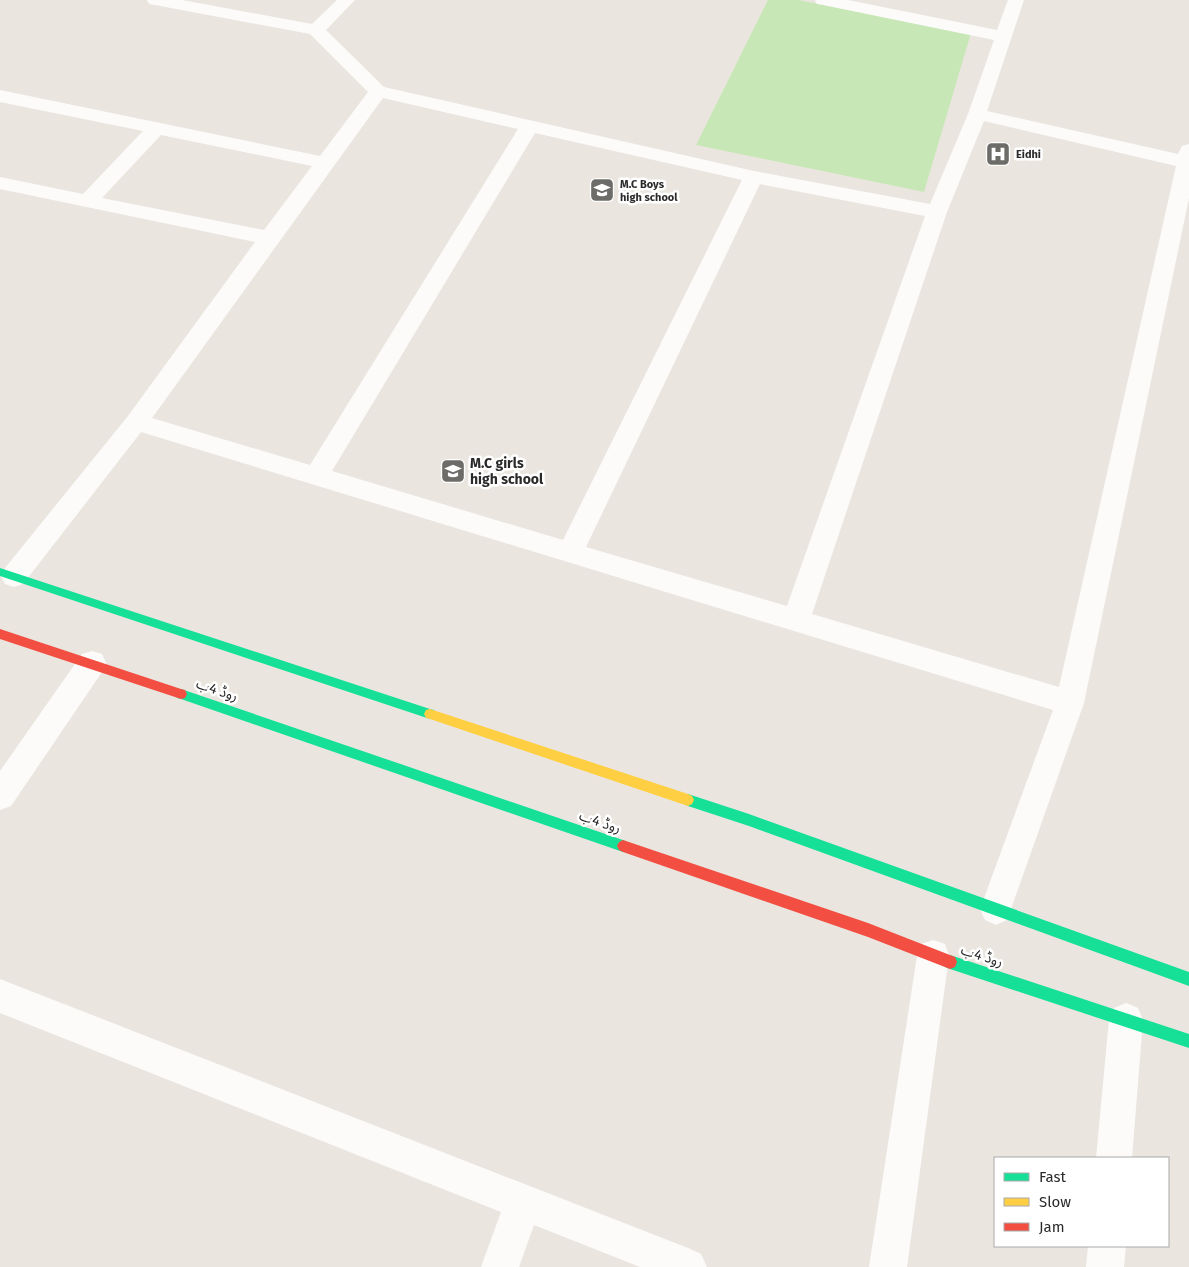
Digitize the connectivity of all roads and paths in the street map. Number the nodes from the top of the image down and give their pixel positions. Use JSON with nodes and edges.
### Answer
{"nodes":[{"id":1,"x":155,"y":0,"type":"edge"},
{"id":2,"x":347,"y":0,"type":"edge"},
{"id":3,"x":823,"y":0,"type":"edge"},
{"id":4,"x":1016,"y":0,"type":"edge"},
{"id":5,"x":849,"y":2,"type":"edge"},
{"id":6,"x":185,"y":3,"type":"edge"},
{"id":7,"x":316,"y":30,"type":"junction"},
{"id":8,"x":1002,"y":36,"type":"junction"},
{"id":9,"x":378,"y":91,"type":"junction"},
{"id":10,"x":0,"y":96,"type":"edge"},
{"id":11,"x":977,"y":114,"type":"junction"},
{"id":12,"x":528,"y":126,"type":"junction"},
{"id":13,"x":158,"y":128,"type":"junction"},
{"id":14,"x":1188,"y":156,"type":"edge"},
{"id":15,"x":325,"y":163,"type":"junction"},
{"id":16,"x":754,"y":177,"type":"junction"},
{"id":17,"x":0,"y":183,"type":"edge"},
{"id":18,"x":88,"y":201,"type":"junction"},
{"id":19,"x":937,"y":212,"type":"junction"},
{"id":20,"x":268,"y":238,"type":"junction"},
{"id":21,"x":136,"y":422,"type":"junction"},
{"id":22,"x":316,"y":476,"type":"junction"},
{"id":23,"x":570,"y":552,"type":"junction"},
{"id":24,"x":7,"y":574,"type":"edge"},
{"id":25,"x":796,"y":620,"type":"junction"},
{"id":26,"x":0,"y":634,"type":"edge"},
{"id":27,"x":92,"y":663,"type":"junction"},
{"id":28,"x":1070,"y":703,"type":"junction"},
{"id":29,"x":0,"y":796,"type":"edge"},
{"id":30,"x":996,"y":909,"type":"junction"},
{"id":31,"x":933,"y":956,"type":"junction"},
{"id":32,"x":1189,"y":979,"type":"edge"},
{"id":33,"x":0,"y":996,"type":"edge"},
{"id":34,"x":1126,"y":1020,"type":"junction"},
{"id":35,"x":1189,"y":1041,"type":"edge"},
{"id":36,"x":1114,"y":1157,"type":"edge"},
{"id":37,"x":524,"y":1203,"type":"junction"},
{"id":38,"x":1107,"y":1247,"type":"edge"},
{"id":39,"x":500,"y":1267,"type":"edge"},
{"id":40,"x":688,"y":1267,"type":"edge"},
{"id":41,"x":888,"y":1267,"type":"edge"},
{"id":42,"x":1105,"y":1267,"type":"edge"}],
"edges":[{"from":1,"to":6,"type":"street"},
{"from":2,"to":7,"type":"street"},
{"from":3,"to":5,"type":"street"},
{"from":4,"to":8,"type":"street"},
{"from":5,"to":8,"type":"street"},
{"from":6,"to":7,"type":"street"},
{"from":7,"to":9,"type":"street"},
{"from":8,"to":11,"type":"street"},
{"from":9,"to":12,"type":"street"},
{"from":9,"to":15,"type":"street"},
{"from":10,"to":13,"type":"street"},
{"from":11,"to":14,"type":"street"},
{"from":11,"to":19,"type":"street"},
{"from":12,"to":16,"type":"street"},
{"from":12,"to":22,"type":"street"},
{"from":13,"to":15,"type":"street"},
{"from":13,"to":18,"type":"street"},
{"from":14,"to":28,"type":"street"},
{"from":15,"to":20,"type":"street"},
{"from":16,"to":19,"type":"street"},
{"from":16,"to":23,"type":"street"},
{"from":17,"to":18,"type":"street"},
{"from":18,"to":20,"type":"street"},
{"from":19,"to":25,"type":"street"},
{"from":20,"to":21,"type":"street"},
{"from":21,"to":22,"type":"street"},
{"from":21,"to":24,"type":"street"},
{"from":22,"to":23,"type":"street"},
{"from":23,"to":25,"type":"street"},
{"from":24,"to":30,"type":"main road"},
{"from":25,"to":28,"type":"street"},
{"from":26,"to":27,"type":"main road","name":"روڈ 4ب"},
{"from":27,"to":29,"type":"street"},
{"from":27,"to":31,"type":"main road","name":"روڈ 4ب"},
{"from":28,"to":30,"type":"street"},
{"from":30,"to":32,"type":"main road"},
{"from":31,"to":34,"type":"main road","name":"روڈ 4ب"},
{"from":31,"to":41,"type":"street"},
{"from":33,"to":37,"type":"street"},
{"from":34,"to":35,"type":"main road","name":"روڈ 4ب"},
{"from":34,"to":36,"type":"street"},
{"from":37,"to":39,"type":"street"},
{"from":37,"to":40,"type":"street"},
{"from":38,"to":42,"type":"street"}]}
